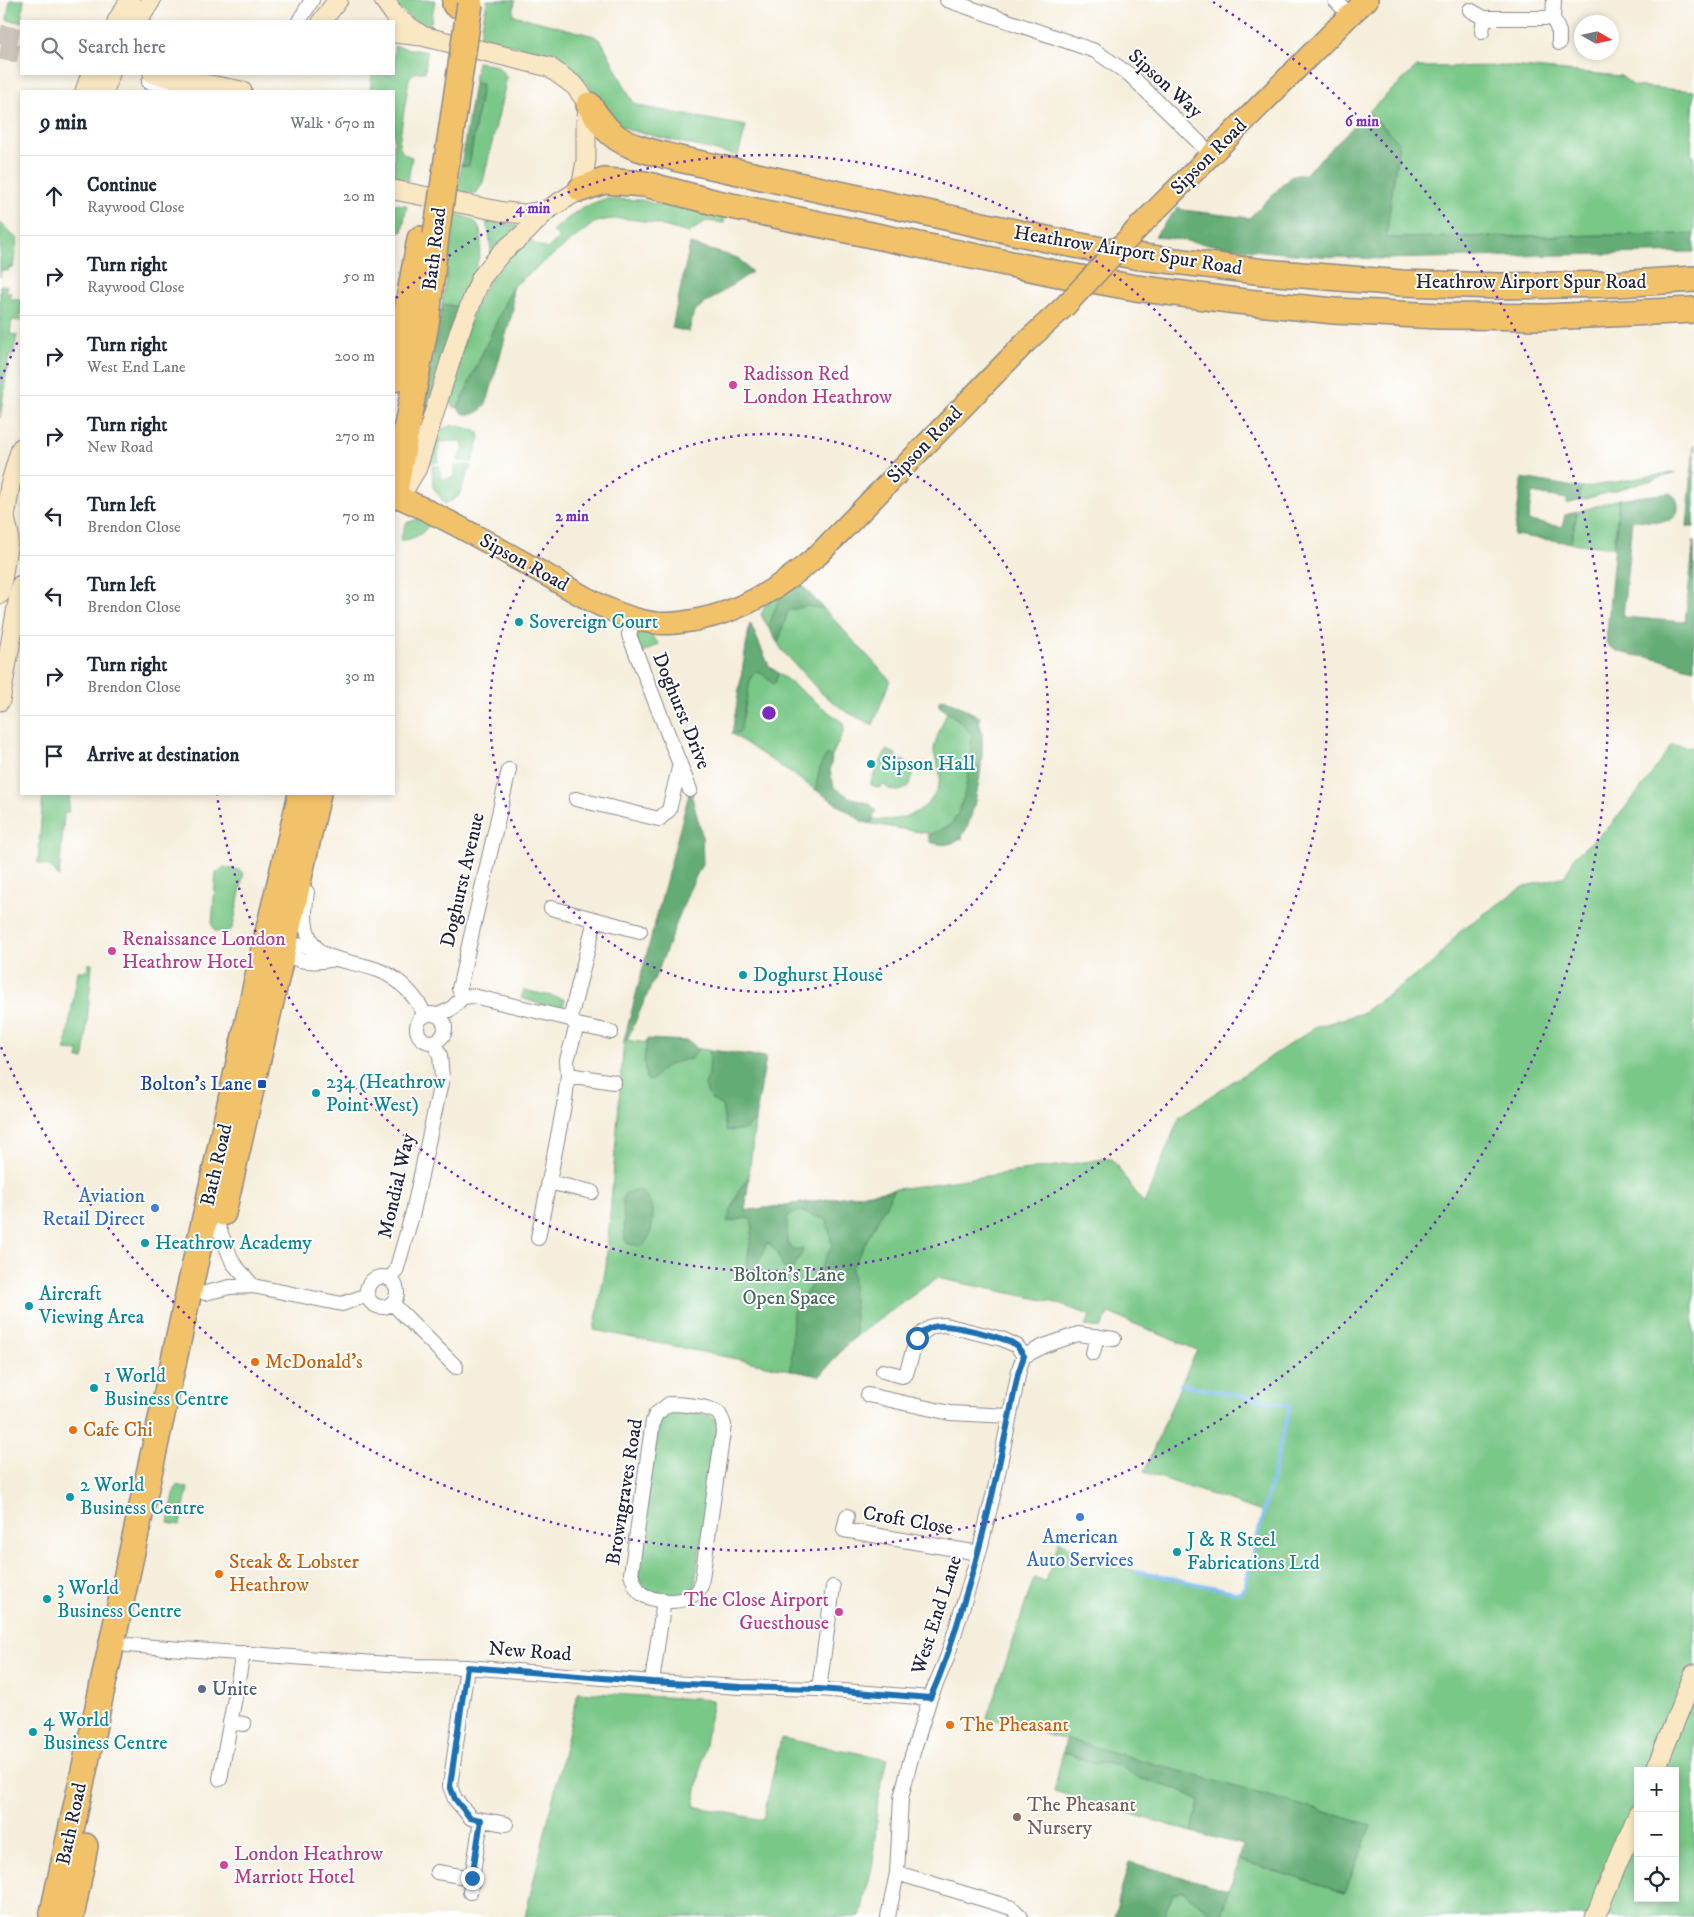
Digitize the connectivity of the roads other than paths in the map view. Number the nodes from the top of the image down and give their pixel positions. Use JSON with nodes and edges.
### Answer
{"nodes":[{"id":1,"x":130,"y":0,"type":"edge"},
{"id":2,"x":151,"y":0,"type":"edge"},
{"id":3,"x":312,"y":0,"type":"edge"},
{"id":4,"x":338,"y":0,"type":"edge"},
{"id":5,"x":384,"y":0,"type":"edge"},
{"id":6,"x":946,"y":0,"type":"edge"},
{"id":7,"x":1335,"y":0,"type":"edge"},
{"id":8,"x":1367,"y":0,"type":"edge"},
{"id":9,"x":1554,"y":0,"type":"edge"},
{"id":10,"x":463,"y":2,"type":"edge"},
{"id":11,"x":1470,"y":10,"type":"dead end"},
{"id":12,"x":1350,"y":15,"type":"junction"},
{"id":13,"x":1484,"y":18,"type":"junction"},
{"id":14,"x":1553,"y":18,"type":"junction"},
{"id":15,"x":118,"y":20,"type":"edge"},
{"id":16,"x":139,"y":20,"type":"edge"},
{"id":17,"x":300,"y":20,"type":"edge"},
{"id":18,"x":323,"y":20,"type":"edge"},
{"id":19,"x":1482,"y":32,"type":"dead end"},
{"id":20,"x":395,"y":33,"type":"edge"},
{"id":21,"x":422,"y":36,"type":"junction"},
{"id":22,"x":1560,"y":43,"type":"dead end"},
{"id":23,"x":92,"y":75,"type":"edge"},
{"id":24,"x":110,"y":75,"type":"edge"},
{"id":25,"x":151,"y":78,"type":"edge"},
{"id":26,"x":85,"y":90,"type":"edge"},
{"id":27,"x":104,"y":90,"type":"edge"},
{"id":28,"x":189,"y":90,"type":"edge"},
{"id":29,"x":235,"y":90,"type":"edge"},
{"id":30,"x":589,"y":106,"type":"junction"},
{"id":31,"x":1212,"y":155,"type":"junction"},
{"id":32,"x":581,"y":189,"type":"junction"},
{"id":33,"x":395,"y":190,"type":"edge"},
{"id":34,"x":547,"y":210,"type":"junction"},
{"id":35,"x":429,"y":234,"type":"junction"},
{"id":36,"x":1694,"y":279,"type":"edge"},
{"id":37,"x":1694,"y":310,"type":"edge"},
{"id":38,"x":395,"y":375,"type":"edge"},
{"id":39,"x":20,"y":451,"type":"edge"},
{"id":40,"x":395,"y":489,"type":"edge"},
{"id":41,"x":395,"y":494,"type":"edge"},
{"id":42,"x":395,"y":496,"type":"edge"},
{"id":43,"x":20,"y":498,"type":"edge"},
{"id":44,"x":10,"y":534,"type":"junction"},
{"id":45,"x":20,"y":591,"type":"edge"},
{"id":46,"x":0,"y":594,"type":"edge"},
{"id":47,"x":633,"y":619,"type":"junction"},
{"id":48,"x":0,"y":701,"type":"edge"},
{"id":49,"x":680,"y":763,"type":"junction"},
{"id":50,"x":509,"y":770,"type":"dead end"},
{"id":51,"x":690,"y":790,"type":"dead end"},
{"id":52,"x":301,"y":795,"type":"edge"},
{"id":53,"x":318,"y":795,"type":"edge"},
{"id":54,"x":576,"y":799,"type":"dead end"},
{"id":55,"x":310,"y":831,"type":"junction"},
{"id":56,"x":551,"y":908,"type":"dead end"},
{"id":57,"x":595,"y":920,"type":"junction"},
{"id":58,"x":640,"y":931,"type":"dead end"},
{"id":59,"x":273,"y":949,"type":"junction"},
{"id":60,"x":318,"y":950,"type":"junction"},
{"id":61,"x":335,"y":959,"type":"junction"},
{"id":62,"x":463,"y":997,"type":"junction"},
{"id":63,"x":431,"y":1015,"type":"junction"},
{"id":64,"x":573,"y":1022,"type":"junction"},
{"id":65,"x":611,"y":1032,"type":"dead end"},
{"id":66,"x":433,"y":1042,"type":"junction"},
{"id":67,"x":568,"y":1075,"type":"junction"},
{"id":68,"x":614,"y":1082,"type":"dead end"},
{"id":69,"x":548,"y":1182,"type":"junction"},
{"id":70,"x":592,"y":1192,"type":"dead end"},
{"id":71,"x":219,"y":1229,"type":"junction"},
{"id":72,"x":538,"y":1238,"type":"dead end"},
{"id":73,"x":389,"y":1279,"type":"junction"},
{"id":74,"x":253,"y":1286,"type":"junction"},
{"id":75,"x":204,"y":1293,"type":"junction"},
{"id":76,"x":367,"y":1295,"type":"junction"},
{"id":77,"x":392,"y":1303,"type":"junction"},
{"id":78,"x":1097,"y":1336,"type":"junction"},
{"id":79,"x":1114,"y":1339,"type":"dead end"},
{"id":80,"x":1092,"y":1353,"type":"dead end"},
{"id":81,"x":1024,"y":1356,"type":"junction"},
{"id":82,"x":456,"y":1367,"type":"dead end"},
{"id":83,"x":883,"y":1372,"type":"dead end"},
{"id":84,"x":868,"y":1395,"type":"dead end"},
{"id":85,"x":1009,"y":1416,"type":"junction"},
{"id":86,"x":847,"y":1516,"type":"dead end"},
{"id":87,"x":979,"y":1553,"type":"junction"},
{"id":88,"x":833,"y":1587,"type":"dead end"},
{"id":89,"x":664,"y":1600,"type":"junction"},
{"id":90,"x":127,"y":1645,"type":"junction"},
{"id":91,"x":243,"y":1653,"type":"junction"},
{"id":92,"x":467,"y":1667,"type":"junction"},
{"id":93,"x":1694,"y":1674,"type":"edge"},
{"id":94,"x":652,"y":1682,"type":"junction"},
{"id":95,"x":819,"y":1689,"type":"junction"},
{"id":96,"x":930,"y":1698,"type":"junction"},
{"id":97,"x":1657,"y":1767,"type":"edge"},
{"id":98,"x":220,"y":1779,"type":"dead end"},
{"id":99,"x":481,"y":1820,"type":"junction"},
{"id":100,"x":506,"y":1824,"type":"dead end"},
{"id":101,"x":1634,"y":1824,"type":"edge"},
{"id":102,"x":437,"y":1872,"type":"dead end"},
{"id":103,"x":897,"y":1873,"type":"junction"},
{"id":104,"x":472,"y":1878,"type":"junction"},
{"id":105,"x":470,"y":1892,"type":"dead end"},
{"id":106,"x":52,"y":1917,"type":"edge"},
{"id":107,"x":71,"y":1917,"type":"edge"},
{"id":108,"x":888,"y":1917,"type":"edge"},
{"id":109,"x":1021,"y":1917,"type":"edge"},
{"id":110,"x":1595,"y":1917,"type":"edge"}],
"edges":[{"from":1,"to":15,"type":"street"},
{"from":2,"to":16,"type":"street"},
{"from":3,"to":17,"type":"street"},
{"from":4,"to":18,"type":"street"},
{"from":5,"to":21,"type":"street"},
{"from":6,"to":31,"type":"street","name":"Sipson Way"},
{"from":7,"to":12,"type":"street"},
{"from":8,"to":12,"type":"main road","name":"Sipson Road"},
{"from":9,"to":14,"type":"street"},
{"from":10,"to":35,"type":"highway","name":"Bath Road","bridge":true},
{"from":11,"to":13,"type":"street"},
{"from":12,"to":31,"type":"main road","name":"Sipson Road"},
{"from":13,"to":14,"type":"street"},
{"from":13,"to":19,"type":"street"},
{"from":14,"to":22,"type":"street"},
{"from":20,"to":21,"type":"street"},
{"from":21,"to":30,"type":"street"},
{"from":23,"to":26,"type":"street"},
{"from":24,"to":27,"type":"street"},
{"from":25,"to":28,"type":"street"},
{"from":25,"to":29,"type":"street"},
{"from":30,"to":32,"type":"street"},
{"from":30,"to":36,"type":"highway","name":"Heathrow Airport Spur Road"},
{"from":31,"to":47,"type":"main road","name":"Sipson Road","bridge":true},
{"from":32,"to":34,"type":"street"},
{"from":32,"to":37,"type":"highway","name":"Heathrow Airport Spur Road"},
{"from":33,"to":34,"type":"street"},
{"from":34,"to":41,"type":"street"},
{"from":35,"to":38,"type":"highway","name":"Bath Road"},
{"from":35,"to":40,"type":"highway","name":"Bath Road"},
{"from":39,"to":44,"type":"street"},
{"from":42,"to":47,"type":"main road","name":"Sipson Road"},
{"from":43,"to":44,"type":"street"},
{"from":44,"to":46,"type":"street"},
{"from":45,"to":48,"type":"street"},
{"from":47,"to":49,"type":"street","name":"Doghurst Drive"},
{"from":49,"to":51,"type":"street","name":"Doghurst Drive"},
{"from":49,"to":54,"type":"street"},
{"from":50,"to":62,"type":"street","name":"Doghurst Avenue"},
{"from":52,"to":59,"type":"highway","name":"Bath Road"},
{"from":53,"to":55,"type":"highway","name":"Bath Road"},
{"from":55,"to":59,"type":"highway","name":"Bath Road"},
{"from":55,"to":60,"type":"street","name":"Bath Road"},
{"from":56,"to":57,"type":"street"},
{"from":57,"to":58,"type":"street"},
{"from":57,"to":64,"type":"street"},
{"from":59,"to":60,"type":"street"},
{"from":59,"to":61,"type":"street"},
{"from":59,"to":71,"type":"highway","name":"Bath Road"},
{"from":59,"to":106,"type":"highway","name":"Bath Road"},
{"from":60,"to":61,"type":"street"},
{"from":61,"to":63,"type":"street"},
{"from":62,"to":63,"type":"street"},
{"from":62,"to":64,"type":"street"},
{"from":63,"to":66,"type":"street"},
{"from":63,"to":66,"type":"street"},
{"from":64,"to":65,"type":"street"},
{"from":64,"to":67,"type":"street"},
{"from":66,"to":73,"type":"street","name":"Mondial Way"},
{"from":67,"to":68,"type":"street"},
{"from":67,"to":69,"type":"street"},
{"from":69,"to":70,"type":"street"},
{"from":69,"to":72,"type":"street"},
{"from":71,"to":74,"type":"street"},
{"from":71,"to":75,"type":"highway","name":"Bath Road"},
{"from":73,"to":76,"type":"street"},
{"from":73,"to":77,"type":"street"},
{"from":74,"to":75,"type":"street"},
{"from":74,"to":76,"type":"street"},
{"from":75,"to":90,"type":"highway","name":"Bath Road"},
{"from":76,"to":77,"type":"street"},
{"from":77,"to":82,"type":"street"},
{"from":78,"to":79,"type":"street"},
{"from":78,"to":80,"type":"street"},
{"from":78,"to":81,"type":"street"},
{"from":81,"to":83,"type":"street"},
{"from":81,"to":85,"type":"street","name":"West End Lane"},
{"from":84,"to":85,"type":"street"},
{"from":85,"to":87,"type":"street","name":"West End Lane"},
{"from":86,"to":87,"type":"street","name":"Croft Close"},
{"from":87,"to":96,"type":"street","name":"West End Lane"},
{"from":88,"to":95,"type":"street"},
{"from":89,"to":89,"type":"street","name":"Browngraves Road"},
{"from":89,"to":94,"type":"street"},
{"from":90,"to":91,"type":"street","name":"New Road"},
{"from":90,"to":107,"type":"highway","name":"Bath Road"},
{"from":91,"to":92,"type":"street","name":"New Road"},
{"from":91,"to":98,"type":"street"},
{"from":92,"to":94,"type":"street","name":"New Road"},
{"from":92,"to":99,"type":"street"},
{"from":93,"to":97,"type":"street"},
{"from":94,"to":95,"type":"street","name":"New Road"},
{"from":95,"to":96,"type":"street","name":"New Road"},
{"from":96,"to":103,"type":"street","name":"West End Lane"},
{"from":99,"to":100,"type":"street"},
{"from":99,"to":104,"type":"street"},
{"from":101,"to":110,"type":"street"},
{"from":102,"to":104,"type":"street"},
{"from":103,"to":108,"type":"street","name":"West End Lane"},
{"from":103,"to":109,"type":"street"},
{"from":104,"to":105,"type":"street"}]}
